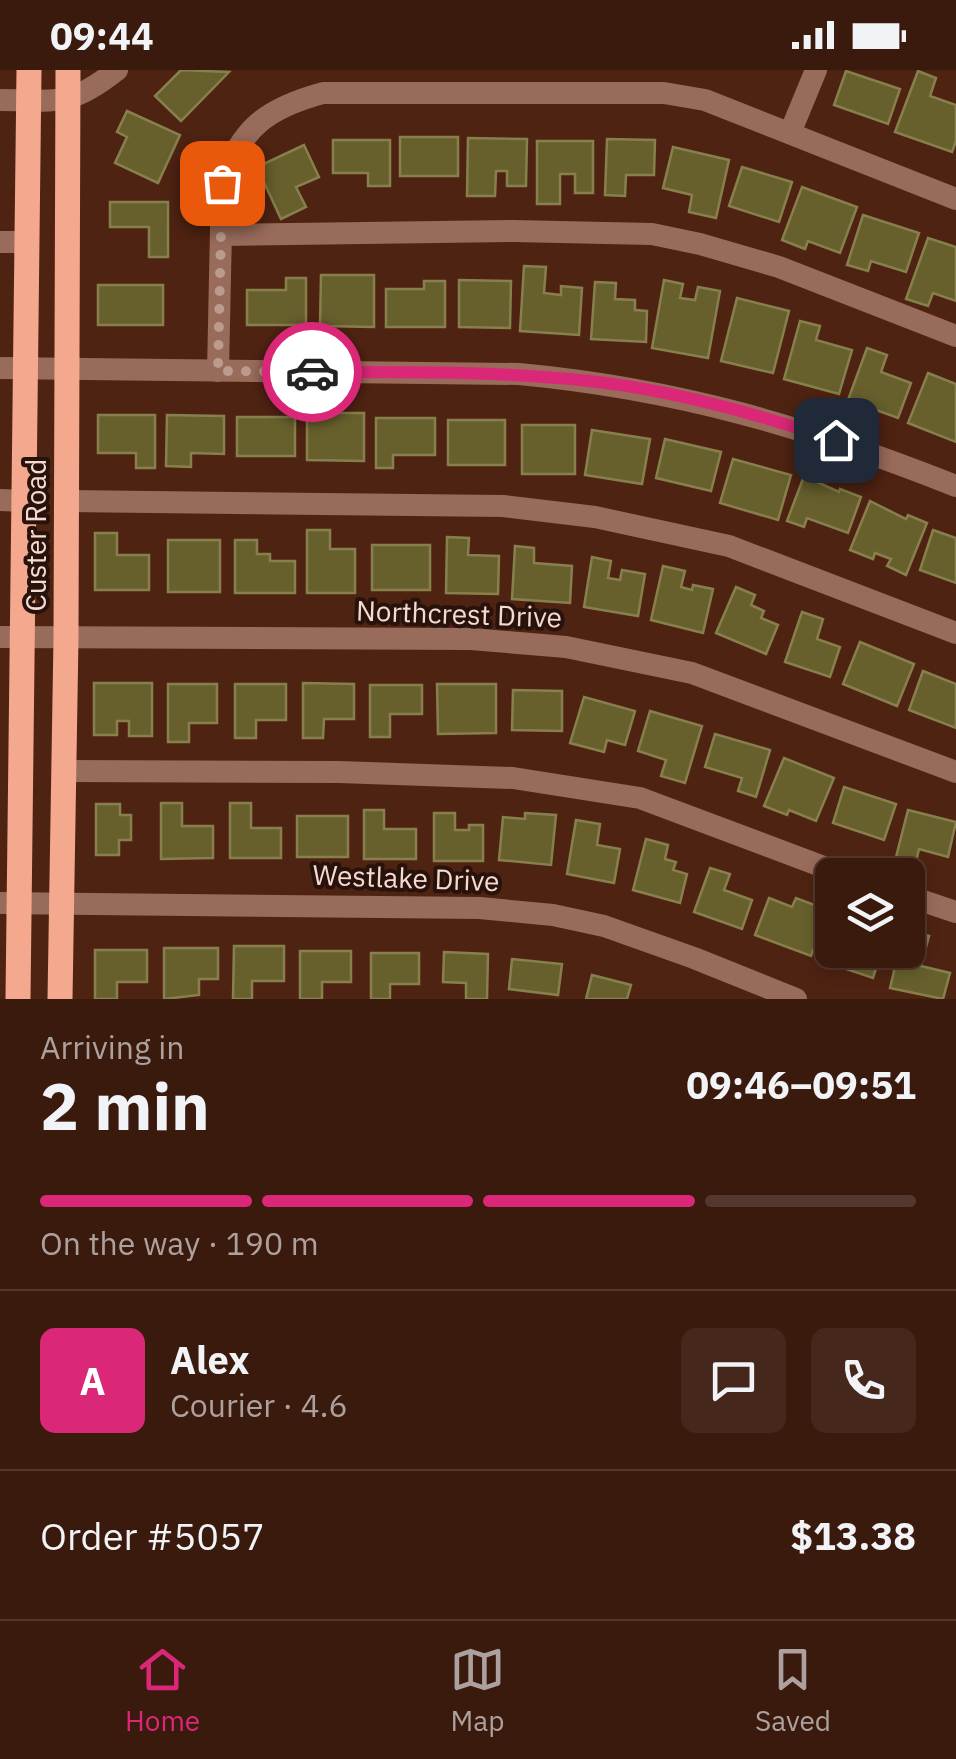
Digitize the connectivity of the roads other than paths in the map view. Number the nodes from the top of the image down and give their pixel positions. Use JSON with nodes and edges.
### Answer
{"nodes":[{"id":1,"x":28,"y":70,"type":"edge"},
{"id":2,"x":68,"y":70,"type":"edge"},
{"id":3,"x":117,"y":70,"type":"edge"},
{"id":4,"x":816,"y":70,"type":"edge"},
{"id":5,"x":0,"y":100,"type":"edge"},
{"id":6,"x":28,"y":100,"type":"junction"},
{"id":7,"x":68,"y":100,"type":"junction"},
{"id":8,"x":790,"y":133,"type":"junction"},
{"id":9,"x":956,"y":199,"type":"edge"},
{"id":10,"x":220,"y":235,"type":"junction"},
{"id":11,"x":13,"y":242,"type":"edge"},
{"id":12,"x":956,"y":336,"type":"edge"},
{"id":13,"x":12,"y":369,"type":"edge"},
{"id":14,"x":65,"y":369,"type":"junction"},
{"id":15,"x":218,"y":371,"type":"junction"},
{"id":16,"x":956,"y":486,"type":"edge"},
{"id":17,"x":12,"y":500,"type":"edge"},
{"id":18,"x":66,"y":501,"type":"junction"},
{"id":19,"x":956,"y":633,"type":"edge"},
{"id":20,"x":12,"y":638,"type":"edge"},
{"id":21,"x":66,"y":638,"type":"junction"},
{"id":22,"x":11,"y":767,"type":"edge"},
{"id":23,"x":64,"y":771,"type":"junction"},
{"id":24,"x":956,"y":772,"type":"edge"},
{"id":25,"x":815,"y":864,"type":"edge"},
{"id":26,"x":62,"y":902,"type":"junction"},
{"id":27,"x":925,"y":902,"type":"edge"},
{"id":28,"x":10,"y":903,"type":"edge"},
{"id":29,"x":956,"y":912,"type":"edge"},
{"id":30,"x":18,"y":999,"type":"edge"},
{"id":31,"x":60,"y":999,"type":"edge"},
{"id":32,"x":796,"y":999,"type":"edge"}],
"edges":[{"from":1,"to":6,"type":"main road","name":"Custer Road"},
{"from":2,"to":7,"type":"main road","name":"Custer Road"},
{"from":3,"to":7,"type":"street"},
{"from":4,"to":8,"type":"street"},
{"from":5,"to":6,"type":"street"},
{"from":6,"to":7,"type":"street"},
{"from":6,"to":11,"type":"main road","name":"Custer Road"},
{"from":7,"to":14,"type":"main road","name":"Custer Road"},
{"from":8,"to":9,"type":"street"},
{"from":8,"to":10,"type":"street"},
{"from":10,"to":12,"type":"street"},
{"from":10,"to":15,"type":"street"},
{"from":11,"to":13,"type":"main road","name":"Custer Road"},
{"from":13,"to":14,"type":"street"},
{"from":13,"to":17,"type":"main road","name":"Custer Road"},
{"from":14,"to":15,"type":"street"},
{"from":14,"to":18,"type":"main road","name":"Custer Road"},
{"from":15,"to":16,"type":"street"},
{"from":17,"to":20,"type":"main road","name":"Custer Road"},
{"from":18,"to":19,"type":"street"},
{"from":18,"to":21,"type":"main road","name":"Custer Road"},
{"from":20,"to":21,"type":"street","name":"Northcrest Drive"},
{"from":20,"to":22,"type":"main road","name":"Custer Road"},
{"from":21,"to":23,"type":"main road","name":"Custer Road"},
{"from":21,"to":24,"type":"street","name":"Northcrest Drive"},
{"from":22,"to":28,"type":"main road","name":"Custer Road"},
{"from":23,"to":25,"type":"street"},
{"from":23,"to":26,"type":"main road","name":"Custer Road"},
{"from":26,"to":28,"type":"street","name":"Westlake Drive"},
{"from":26,"to":31,"type":"main road","name":"Custer Road"},
{"from":26,"to":32,"type":"street","name":"Westlake Drive"},
{"from":27,"to":29,"type":"street"},
{"from":28,"to":30,"type":"main road","name":"Custer Road"}]}
